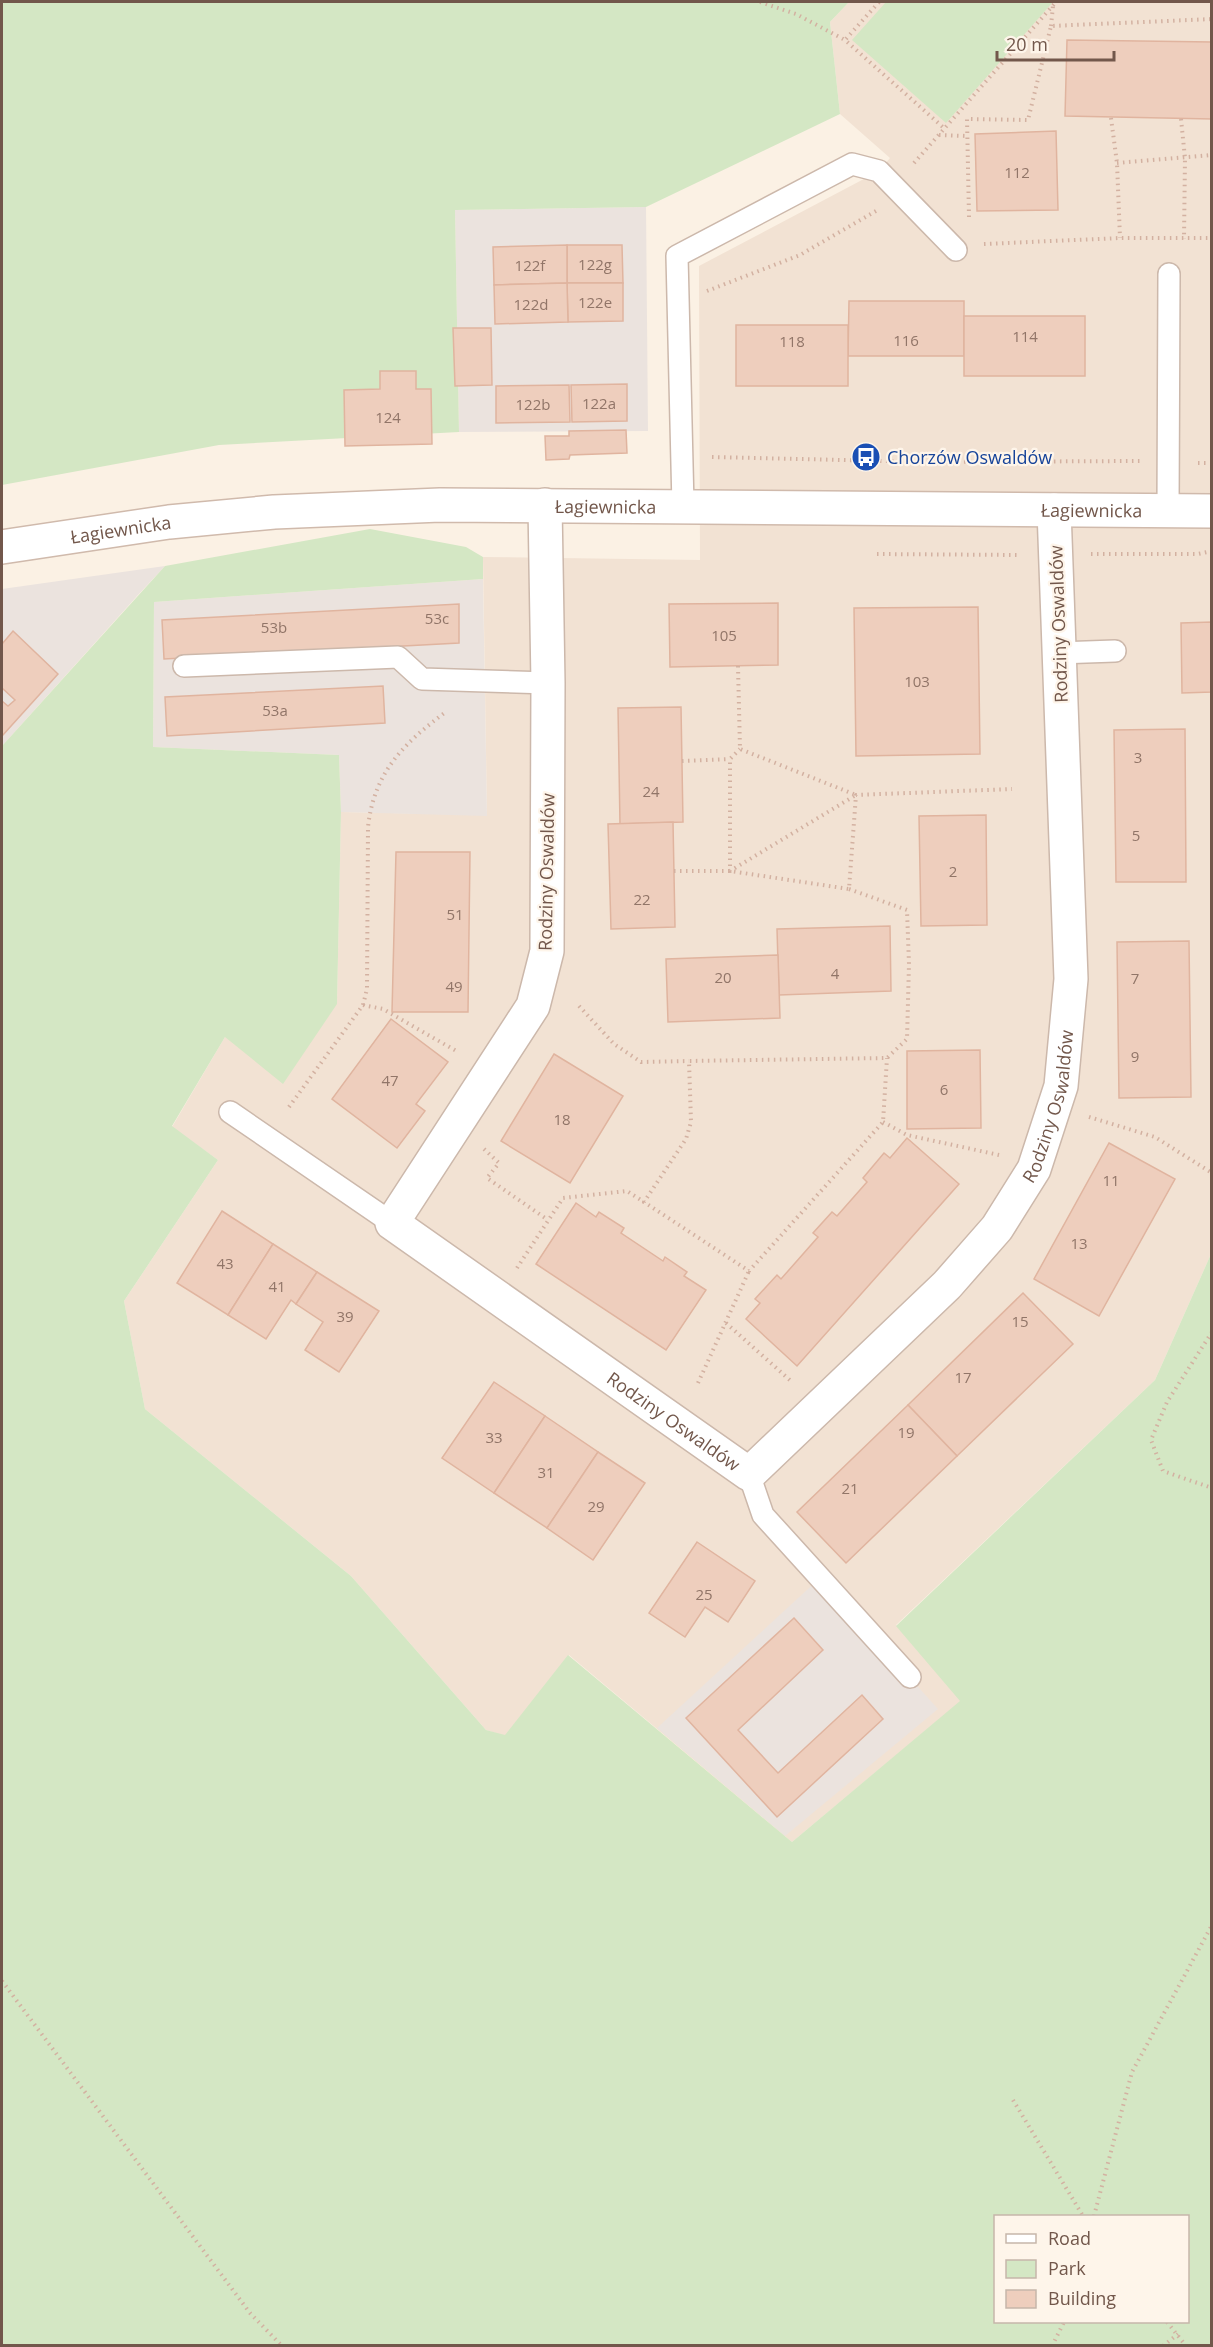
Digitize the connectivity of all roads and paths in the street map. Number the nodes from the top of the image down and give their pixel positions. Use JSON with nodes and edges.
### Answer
{"nodes":[{"id":1,"x":760,"y":2,"type":"edge"},
{"id":2,"x":879,"y":2,"type":"edge"},
{"id":3,"x":1055,"y":3,"type":"edge"},
{"id":4,"x":1212,"y":19,"type":"edge"},
{"id":5,"x":1051,"y":26,"type":"junction"},
{"id":6,"x":845,"y":40,"type":"junction"},
{"id":7,"x":1111,"y":118,"type":"dead end"},
{"id":8,"x":1181,"y":119,"type":"dead end"},
{"id":9,"x":945,"y":129,"type":"junction"},
{"id":10,"x":939,"y":135,"type":"junction"},
{"id":11,"x":967,"y":136,"type":"junction"},
{"id":12,"x":1212,"y":155,"type":"edge"},
{"id":13,"x":1185,"y":158,"type":"junction"},
{"id":14,"x":1118,"y":163,"type":"junction"},
{"id":15,"x":894,"y":186,"type":"junction"},
{"id":16,"x":969,"y":230,"type":"junction"},
{"id":17,"x":1120,"y":238,"type":"junction"},
{"id":18,"x":1212,"y":238,"type":"edge"},
{"id":19,"x":1184,"y":239,"type":"junction"},
{"id":20,"x":956,"y":250,"type":"joint"},
{"id":21,"x":1169,"y":274,"type":"dead end"},
{"id":22,"x":704,"y":292,"type":"dead end"},
{"id":23,"x":683,"y":461,"type":"junction"},
{"id":24,"x":1168,"y":461,"type":"junction"},
{"id":25,"x":1212,"y":463,"type":"edge"},
{"id":26,"x":545,"y":506,"type":"junction"},
{"id":27,"x":683,"y":506,"type":"junction"},
{"id":28,"x":1054,"y":510,"type":"junction"},
{"id":29,"x":1167,"y":510,"type":"junction"},
{"id":30,"x":1212,"y":511,"type":"edge"},
{"id":31,"x":2,"y":547,"type":"edge"},
{"id":32,"x":1115,"y":651,"type":"dead end"},
{"id":33,"x":1058,"y":653,"type":"junction"},
{"id":34,"x":184,"y":666,"type":"dead end"},
{"id":35,"x":738,"y":666,"type":"dead end"},
{"id":36,"x":485,"y":681,"type":"junction"},
{"id":37,"x":548,"y":683,"type":"junction"},
{"id":38,"x":740,"y":748,"type":"junction"},
{"id":39,"x":730,"y":759,"type":"junction"},
{"id":40,"x":682,"y":761,"type":"dead end"},
{"id":41,"x":1012,"y":789,"type":"dead end"},
{"id":42,"x":856,"y":795,"type":"junction"},
{"id":43,"x":674,"y":871,"type":"dead end"},
{"id":44,"x":730,"y":871,"type":"junction"},
{"id":45,"x":849,"y":889,"type":"junction"},
{"id":46,"x":363,"y":1005,"type":"junction"},
{"id":47,"x":579,"y":1006,"type":"dead end"},
{"id":48,"x":464,"y":1056,"type":"dead end"},
{"id":49,"x":887,"y":1058,"type":"junction"},
{"id":50,"x":689,"y":1061,"type":"junction"},
{"id":51,"x":289,"y":1107,"type":"dead end"},
{"id":52,"x":230,"y":1112,"type":"dead end"},
{"id":53,"x":1083,"y":1115,"type":"dead end"},
{"id":54,"x":883,"y":1122,"type":"junction"},
{"id":55,"x":480,"y":1146,"type":"dead end"},
{"id":56,"x":1034,"y":1169,"type":"junction"},
{"id":57,"x":1212,"y":1173,"type":"edge"},
{"id":58,"x":644,"y":1202,"type":"junction"},
{"id":59,"x":548,"y":1221,"type":"junction"},
{"id":60,"x":392,"y":1223,"type":"junction"},
{"id":61,"x":749,"y":1271,"type":"junction"},
{"id":62,"x":496,"y":1297,"type":"junction"},
{"id":63,"x":726,"y":1323,"type":"junction"},
{"id":64,"x":1212,"y":1332,"type":"edge"},
{"id":65,"x":698,"y":1383,"type":"dead end"},
{"id":66,"x":795,"y":1385,"type":"dead end"},
{"id":67,"x":749,"y":1474,"type":"junction"},
{"id":68,"x":1212,"y":1488,"type":"edge"},
{"id":69,"x":910,"y":1677,"type":"dead end"},
{"id":70,"x":1212,"y":1925,"type":"edge"},
{"id":71,"x":2,"y":1981,"type":"edge"},
{"id":72,"x":1013,"y":2100,"type":"dead end"},
{"id":73,"x":1082,"y":2215,"type":"edge"},
{"id":74,"x":1095,"y":2215,"type":"edge"},
{"id":75,"x":1064,"y":2323,"type":"edge"},
{"id":76,"x":1168,"y":2323,"type":"edge"},
{"id":77,"x":1178,"y":2334,"type":"junction"},
{"id":78,"x":282,"y":2346,"type":"edge"},
{"id":79,"x":1052,"y":2346,"type":"edge"},
{"id":80,"x":1163,"y":2346,"type":"edge"},
{"id":81,"x":1186,"y":2346,"type":"edge"}],
"edges":[{"from":1,"to":6,"type":"path"},
{"from":2,"to":6,"type":"path"},
{"from":3,"to":5,"type":"path"},
{"from":3,"to":9,"type":"path"},
{"from":4,"to":5,"type":"path"},
{"from":5,"to":11,"type":"path"},
{"from":6,"to":9,"type":"path"},
{"from":7,"to":14,"type":"path"},
{"from":8,"to":13,"type":"path"},
{"from":9,"to":10,"type":"path"},
{"from":10,"to":11,"type":"path"},
{"from":10,"to":15,"type":"path"},
{"from":11,"to":16,"type":"path"},
{"from":12,"to":13,"type":"path"},
{"from":13,"to":14,"type":"path"},
{"from":13,"to":19,"type":"path"},
{"from":14,"to":17,"type":"path"},
{"from":15,"to":20,"type":"lane"},
{"from":15,"to":22,"type":"path"},
{"from":15,"to":23,"type":"lane"},
{"from":16,"to":17,"type":"path"},
{"from":16,"to":20,"type":"path"},
{"from":17,"to":19,"type":"path"},
{"from":18,"to":19,"type":"path"},
{"from":21,"to":24,"type":"lane"},
{"from":23,"to":24,"type":"path"},
{"from":23,"to":27,"type":"lane"},
{"from":24,"to":25,"type":"path"},
{"from":24,"to":29,"type":"lane"},
{"from":26,"to":27,"type":"street","name":"Łagiewnicka"},
{"from":26,"to":31,"type":"street","name":"Łagiewnicka"},
{"from":26,"to":37,"type":"street","name":"Rodziny Oswaldów"},
{"from":27,"to":28,"type":"street","name":"Łagiewnicka"},
{"from":28,"to":29,"type":"street","name":"Łagiewnicka"},
{"from":28,"to":33,"type":"street","name":"Rodziny Oswaldów"},
{"from":29,"to":30,"type":"street","name":"Łagiewnicka"},
{"from":32,"to":33,"type":"lane"},
{"from":33,"to":56,"type":"street","name":"Rodziny Oswaldów"},
{"from":34,"to":36,"type":"lane"},
{"from":35,"to":38,"type":"path"},
{"from":36,"to":37,"type":"lane"},
{"from":36,"to":46,"type":"path"},
{"from":37,"to":60,"type":"street","name":"Rodziny Oswaldów"},
{"from":38,"to":39,"type":"path"},
{"from":38,"to":42,"type":"path"},
{"from":39,"to":40,"type":"path"},
{"from":39,"to":44,"type":"path"},
{"from":41,"to":42,"type":"path"},
{"from":42,"to":44,"type":"path"},
{"from":42,"to":45,"type":"path"},
{"from":43,"to":44,"type":"path"},
{"from":44,"to":45,"type":"path"},
{"from":45,"to":49,"type":"path"},
{"from":46,"to":48,"type":"path"},
{"from":46,"to":51,"type":"path"},
{"from":47,"to":50,"type":"path"},
{"from":49,"to":50,"type":"path"},
{"from":49,"to":54,"type":"path"},
{"from":50,"to":58,"type":"path"},
{"from":52,"to":60,"type":"lane"},
{"from":53,"to":57,"type":"path"},
{"from":54,"to":56,"type":"path"},
{"from":54,"to":61,"type":"path"},
{"from":55,"to":59,"type":"path"},
{"from":56,"to":67,"type":"street","name":"Rodziny Oswaldów"},
{"from":58,"to":59,"type":"path"},
{"from":58,"to":61,"type":"path"},
{"from":59,"to":62,"type":"path"},
{"from":60,"to":62,"type":"street","name":"Rodziny Oswaldów"},
{"from":61,"to":63,"type":"path"},
{"from":62,"to":67,"type":"street","name":"Rodziny Oswaldów"},
{"from":63,"to":65,"type":"path"},
{"from":63,"to":66,"type":"path"},
{"from":64,"to":68,"type":"path"},
{"from":67,"to":69,"type":"lane"},
{"from":70,"to":74,"type":"path"},
{"from":71,"to":78,"type":"path"},
{"from":72,"to":73,"type":"path"},
{"from":75,"to":79,"type":"path"},
{"from":76,"to":77,"type":"path"},
{"from":77,"to":80,"type":"path"},
{"from":77,"to":81,"type":"path"}]}
